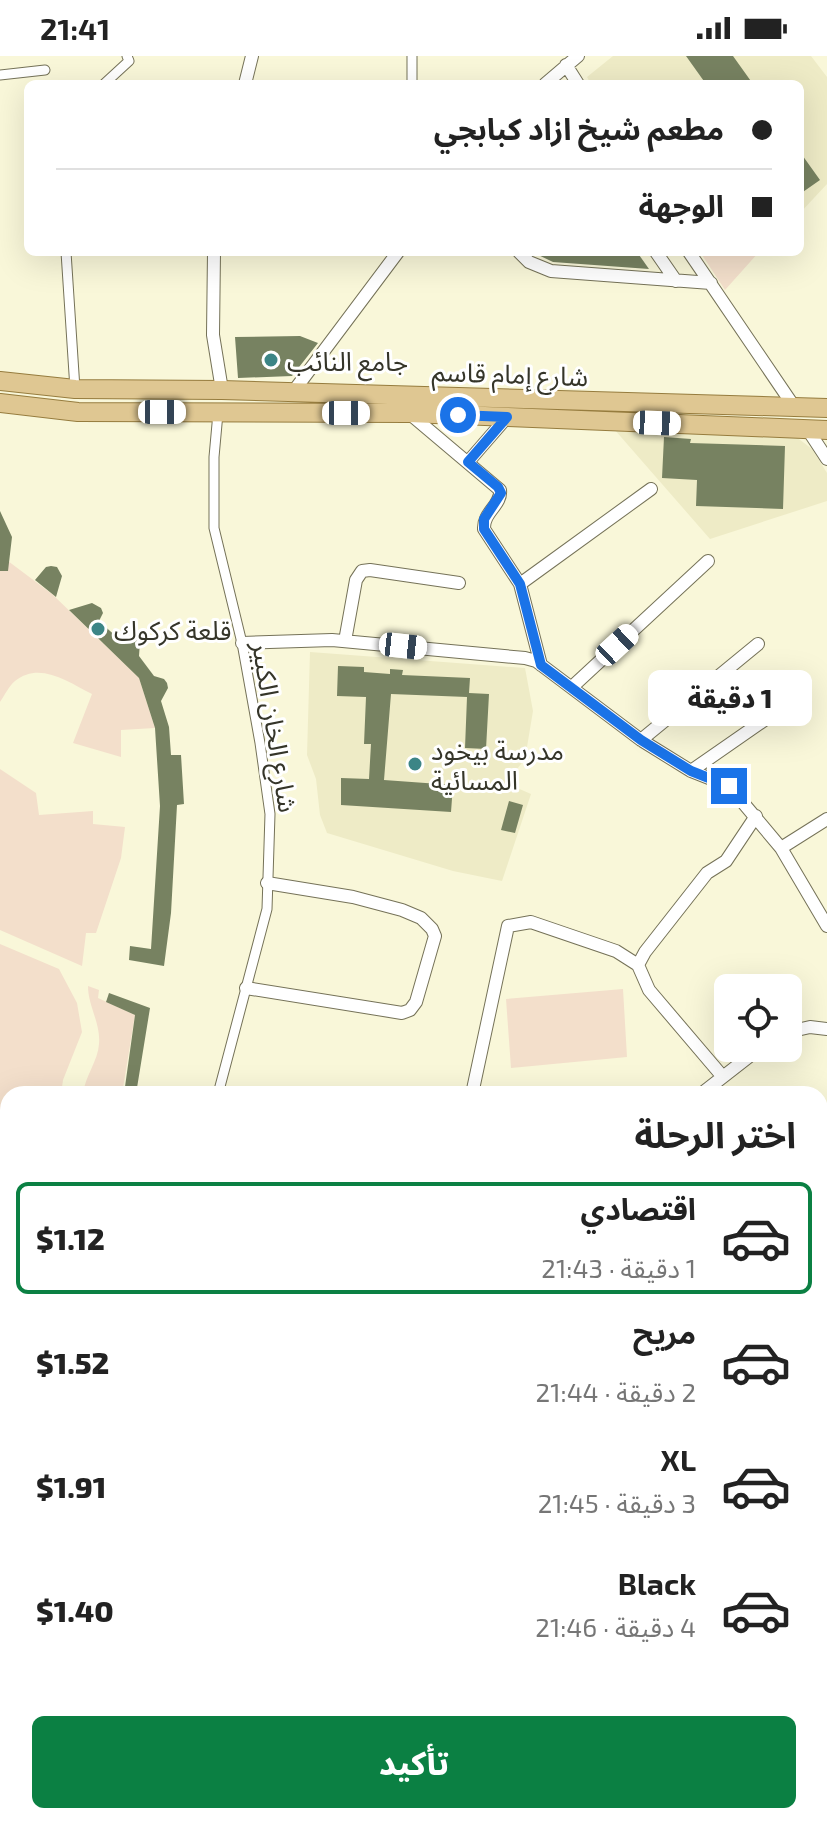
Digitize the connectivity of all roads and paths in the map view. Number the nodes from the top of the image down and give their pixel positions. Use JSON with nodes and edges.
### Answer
{"nodes":[{"id":1,"x":127,"y":56,"type":"edge"},
{"id":2,"x":252,"y":56,"type":"edge"},
{"id":3,"x":412,"y":56,"type":"edge"},
{"id":4,"x":578,"y":56,"type":"edge"},
{"id":5,"x":566,"y":65,"type":"junction"},
{"id":6,"x":45,"y":70,"type":"dead end"},
{"id":7,"x":0,"y":75,"type":"edge"},
{"id":8,"x":108,"y":80,"type":"edge"},
{"id":9,"x":246,"y":80,"type":"edge"},
{"id":10,"x":412,"y":80,"type":"edge"},
{"id":11,"x":549,"y":80,"type":"edge"},
{"id":12,"x":575,"y":80,"type":"edge"},
{"id":13,"x":66,"y":256,"type":"edge"},
{"id":14,"x":214,"y":256,"type":"edge"},
{"id":15,"x":395,"y":256,"type":"edge"},
{"id":16,"x":523,"y":256,"type":"edge"},
{"id":17,"x":659,"y":256,"type":"edge"},
{"id":18,"x":692,"y":256,"type":"edge"},
{"id":19,"x":676,"y":281,"type":"junction"},
{"id":20,"x":711,"y":283,"type":"junction"},
{"id":21,"x":0,"y":381,"type":"edge"},
{"id":22,"x":75,"y":389,"type":"junction"},
{"id":23,"x":222,"y":390,"type":"junction"},
{"id":24,"x":293,"y":392,"type":"junction"},
{"id":25,"x":0,"y":403,"type":"edge"},
{"id":26,"x":795,"y":408,"type":"junction"},
{"id":27,"x":827,"y":408,"type":"edge"},
{"id":28,"x":218,"y":413,"type":"junction"},
{"id":29,"x":409,"y":413,"type":"junction"},
{"id":30,"x":507,"y":417,"type":"junction"},
{"id":31,"x":808,"y":430,"type":"junction"},
{"id":32,"x":827,"y":430,"type":"edge"},
{"id":33,"x":827,"y":459,"type":"edge"},
{"id":34,"x":468,"y":462,"type":"junction"},
{"id":35,"x":651,"y":489,"type":"dead end"},
{"id":36,"x":708,"y":561,"type":"dead end"},
{"id":37,"x":459,"y":583,"type":"dead end"},
{"id":38,"x":520,"y":584,"type":"junction"},
{"id":39,"x":345,"y":641,"type":"junction"},
{"id":40,"x":242,"y":643,"type":"junction"},
{"id":41,"x":758,"y":644,"type":"dead end"},
{"id":42,"x":541,"y":665,"type":"junction"},
{"id":43,"x":572,"y":687,"type":"junction"},
{"id":44,"x":796,"y":698,"type":"dead end"},
{"id":45,"x":641,"y":740,"type":"junction"},
{"id":46,"x":691,"y":771,"type":"junction"},
{"id":47,"x":756,"y":816,"type":"junction"},
{"id":48,"x":827,"y":819,"type":"edge"},
{"id":49,"x":781,"y":848,"type":"junction"},
{"id":50,"x":267,"y":883,"type":"junction"},
{"id":51,"x":827,"y":926,"type":"edge"},
{"id":52,"x":638,"y":965,"type":"junction"},
{"id":53,"x":246,"y":988,"type":"junction"},
{"id":54,"x":802,"y":1029,"type":"edge"},
{"id":55,"x":827,"y":1029,"type":"edge"},
{"id":56,"x":742,"y":1062,"type":"edge"},
{"id":57,"x":723,"y":1077,"type":"junction"},
{"id":58,"x":220,"y":1086,"type":"edge"},
{"id":59,"x":474,"y":1086,"type":"edge"},
{"id":60,"x":711,"y":1086,"type":"edge"}],
"edges":[{"from":1,"to":8,"type":"street"},
{"from":2,"to":9,"type":"street"},
{"from":3,"to":10,"type":"street"},
{"from":4,"to":5,"type":"street"},
{"from":5,"to":11,"type":"street"},
{"from":5,"to":12,"type":"street"},
{"from":6,"to":7,"type":"street"},
{"from":13,"to":22,"type":"street"},
{"from":14,"to":23,"type":"street"},
{"from":15,"to":24,"type":"street"},
{"from":16,"to":19,"type":"street"},
{"from":17,"to":19,"type":"street"},
{"from":18,"to":20,"type":"street"},
{"from":19,"to":20,"type":"street"},
{"from":20,"to":26,"type":"street"},
{"from":21,"to":22,"type":"main road","name":"شارع إمام قاسم"},
{"from":22,"to":23,"type":"main road","name":"شارع إمام قاسم"},
{"from":23,"to":24,"type":"main road","name":"شارع إمام قاسم"},
{"from":24,"to":26,"type":"main road","name":"شارع إمام قاسم"},
{"from":25,"to":28,"type":"main road","name":"شارع إمام قاسم"},
{"from":26,"to":27,"type":"main road","name":"شارع إمام قاسم"},
{"from":26,"to":31,"type":"main road"},
{"from":28,"to":29,"type":"main road","name":"شارع إمام قاسم"},
{"from":28,"to":40,"type":"street","name":"شارع الخان الكبير"},
{"from":29,"to":30,"type":"main road","name":"شارع إمام قاسم"},
{"from":29,"to":34,"type":"street"},
{"from":30,"to":31,"type":"main road","name":"شارع إمام قاسم"},
{"from":30,"to":34,"type":"street"},
{"from":31,"to":32,"type":"main road","name":"شارع إمام قاسم"},
{"from":31,"to":33,"type":"street"},
{"from":34,"to":38,"type":"street"},
{"from":35,"to":38,"type":"street"},
{"from":36,"to":43,"type":"street"},
{"from":37,"to":39,"type":"street"},
{"from":38,"to":42,"type":"street"},
{"from":39,"to":40,"type":"street"},
{"from":39,"to":42,"type":"street"},
{"from":40,"to":50,"type":"street","name":"شارع الخان الكبير"},
{"from":41,"to":45,"type":"street"},
{"from":42,"to":43,"type":"street"},
{"from":43,"to":45,"type":"street"},
{"from":44,"to":46,"type":"street"},
{"from":45,"to":46,"type":"street"},
{"from":46,"to":47,"type":"street"},
{"from":47,"to":49,"type":"street"},
{"from":47,"to":52,"type":"street"},
{"from":48,"to":49,"type":"street"},
{"from":49,"to":51,"type":"street"},
{"from":50,"to":53,"type":"street","name":"شارع الخان الكبير"},
{"from":50,"to":53,"type":"street"},
{"from":52,"to":57,"type":"street"},
{"from":52,"to":59,"type":"street"},
{"from":53,"to":58,"type":"street","name":"شارع الخان الكبير"},
{"from":54,"to":55,"type":"street"},
{"from":56,"to":57,"type":"street"},
{"from":57,"to":60,"type":"street"}]}
